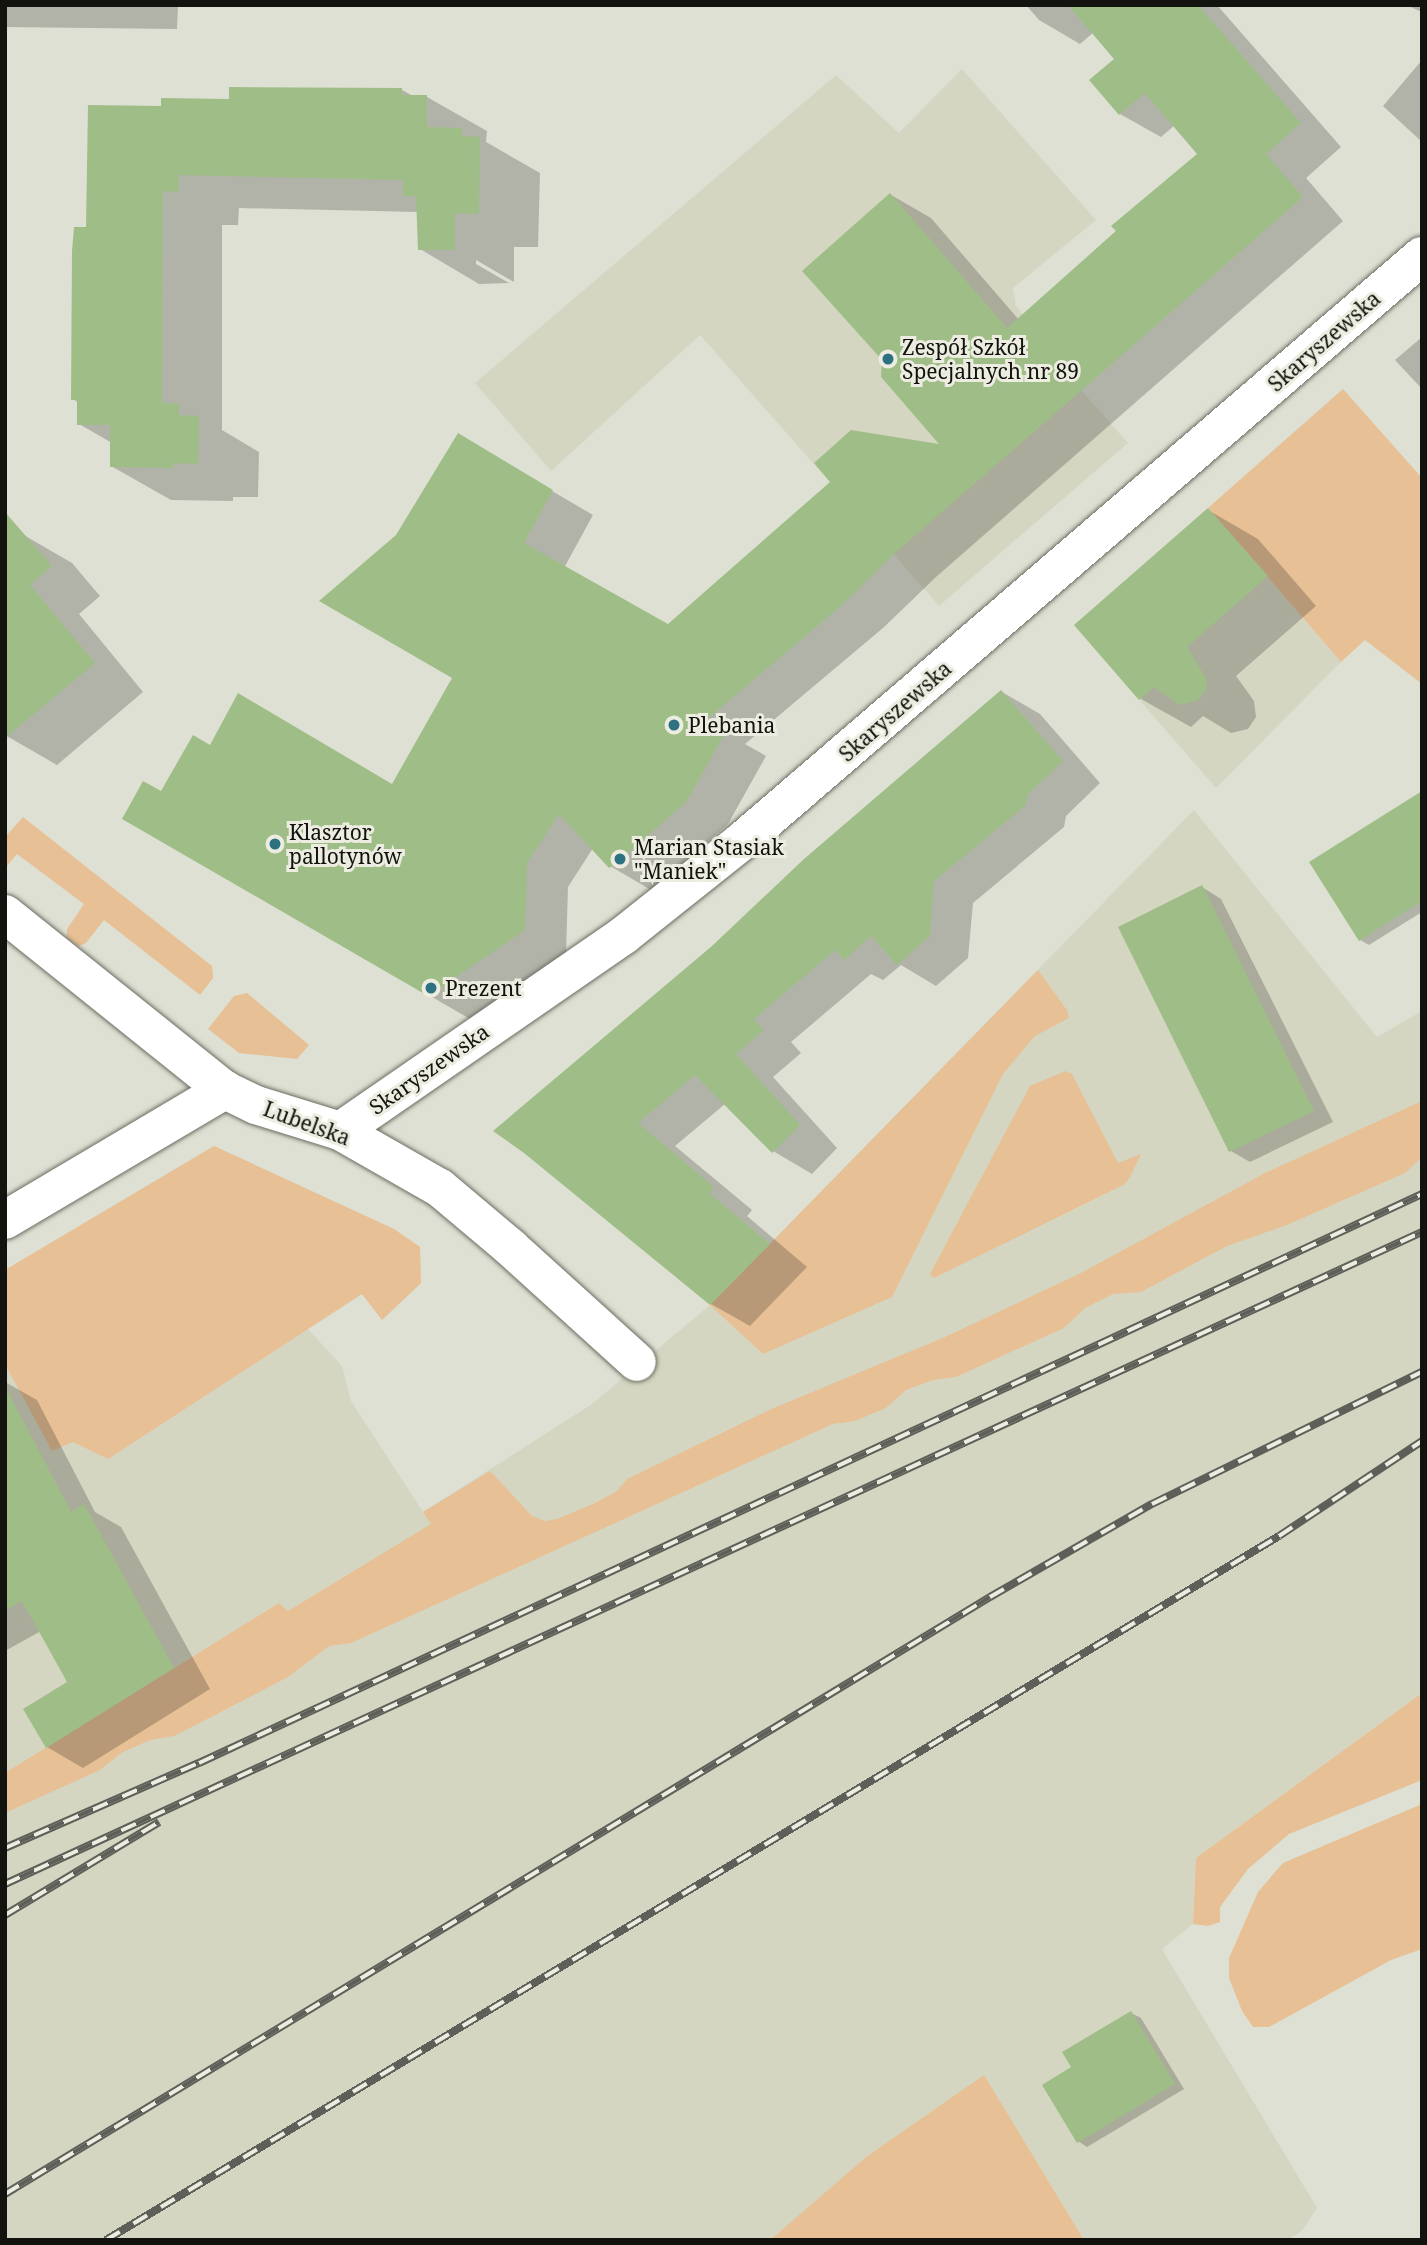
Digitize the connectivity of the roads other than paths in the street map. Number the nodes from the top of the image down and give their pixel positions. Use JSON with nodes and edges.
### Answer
{"nodes":[{"id":1,"x":1422,"y":256,"type":"edge"},
{"id":2,"x":5,"y":914,"type":"edge"},
{"id":3,"x":225,"y":1090,"type":"junction"},
{"id":4,"x":340,"y":1131,"type":"junction"},
{"id":5,"x":5,"y":1220,"type":"edge"},
{"id":6,"x":637,"y":1362,"type":"dead end"}],
"edges":[{"from":1,"to":4,"type":"street","name":"Skaryszewska"},
{"from":2,"to":3,"type":"street","name":"Lubelska"},
{"from":3,"to":4,"type":"street","name":"Lubelska"},
{"from":3,"to":5,"type":"street"},
{"from":4,"to":6,"type":"street","name":"Lubelska"}]}
